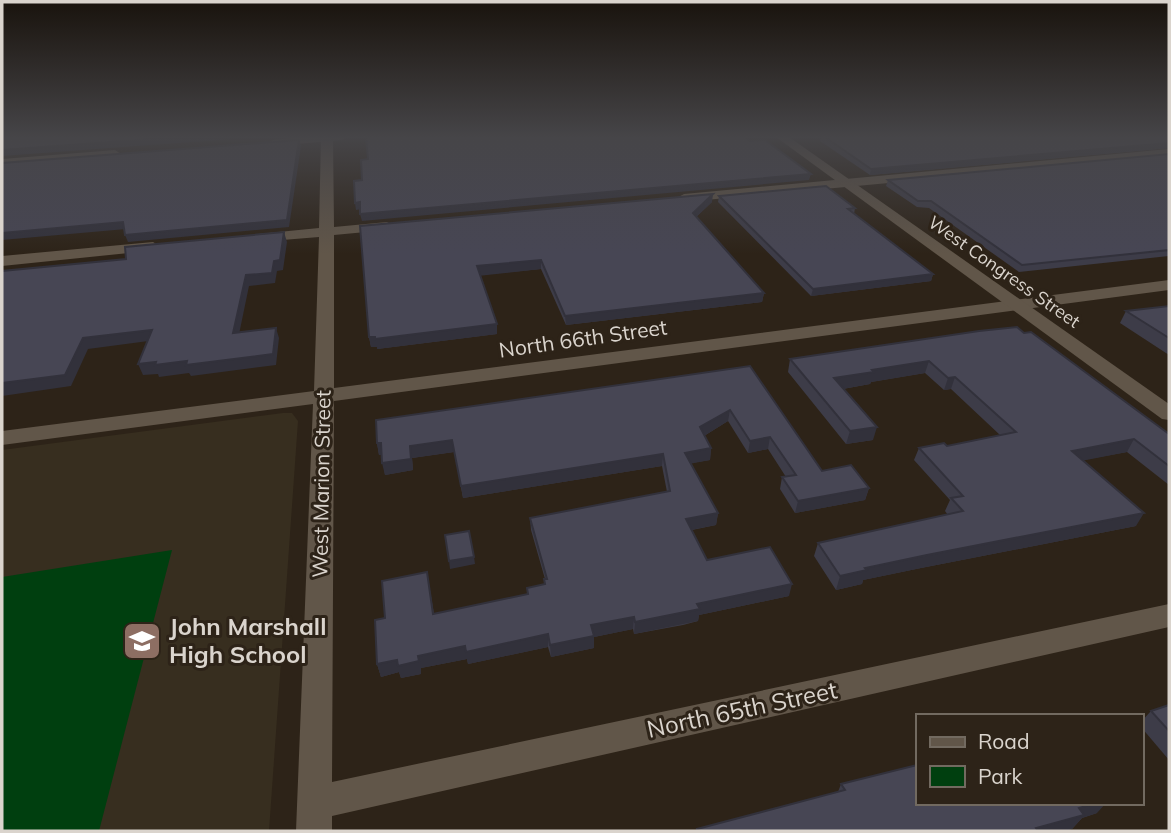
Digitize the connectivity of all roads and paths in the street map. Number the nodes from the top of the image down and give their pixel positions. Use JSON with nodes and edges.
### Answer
{"nodes":[{"id":1,"x":330,"y":176,"type":"edge"},
{"id":2,"x":836,"y":176,"type":"edge"},
{"id":3,"x":923,"y":176,"type":"edge"},
{"id":4,"x":846,"y":183,"type":"junction"},
{"id":5,"x":663,"y":200,"type":"edge"},
{"id":6,"x":402,"y":225,"type":"edge"},
{"id":7,"x":327,"y":232,"type":"junction"},
{"id":8,"x":248,"y":239,"type":"edge"},
{"id":9,"x":166,"y":246,"type":"edge"},
{"id":10,"x":2,"y":261,"type":"edge"},
{"id":11,"x":1169,"y":285,"type":"edge"},
{"id":12,"x":1016,"y":304,"type":"junction"},
{"id":13,"x":324,"y":397,"type":"junction"},
{"id":14,"x":1169,"y":414,"type":"edge"},
{"id":15,"x":2,"y":438,"type":"edge"},
{"id":16,"x":1169,"y":616,"type":"edge"},
{"id":17,"x":315,"y":817,"type":"edge"}],
"edges":[{"from":1,"to":7,"type":"street","name":"West Marion Street"},
{"from":2,"to":4,"type":"street","name":"West Congress Street"},
{"from":3,"to":4,"type":"street"},
{"from":4,"to":5,"type":"street"},
{"from":4,"to":12,"type":"street","name":"West Congress Street"},
{"from":6,"to":7,"type":"street"},
{"from":7,"to":8,"type":"street"},
{"from":7,"to":13,"type":"street","name":"West Marion Street"},
{"from":9,"to":10,"type":"street"},
{"from":11,"to":12,"type":"street","name":"North 66th Street"},
{"from":12,"to":13,"type":"street","name":"North 66th Street"},
{"from":12,"to":14,"type":"street","name":"West Congress Street"},
{"from":13,"to":15,"type":"street","name":"North 66th Street"},
{"from":13,"to":17,"type":"street","name":"West Marion Street"},
{"from":16,"to":17,"type":"street","name":"North 65th Street"}]}
